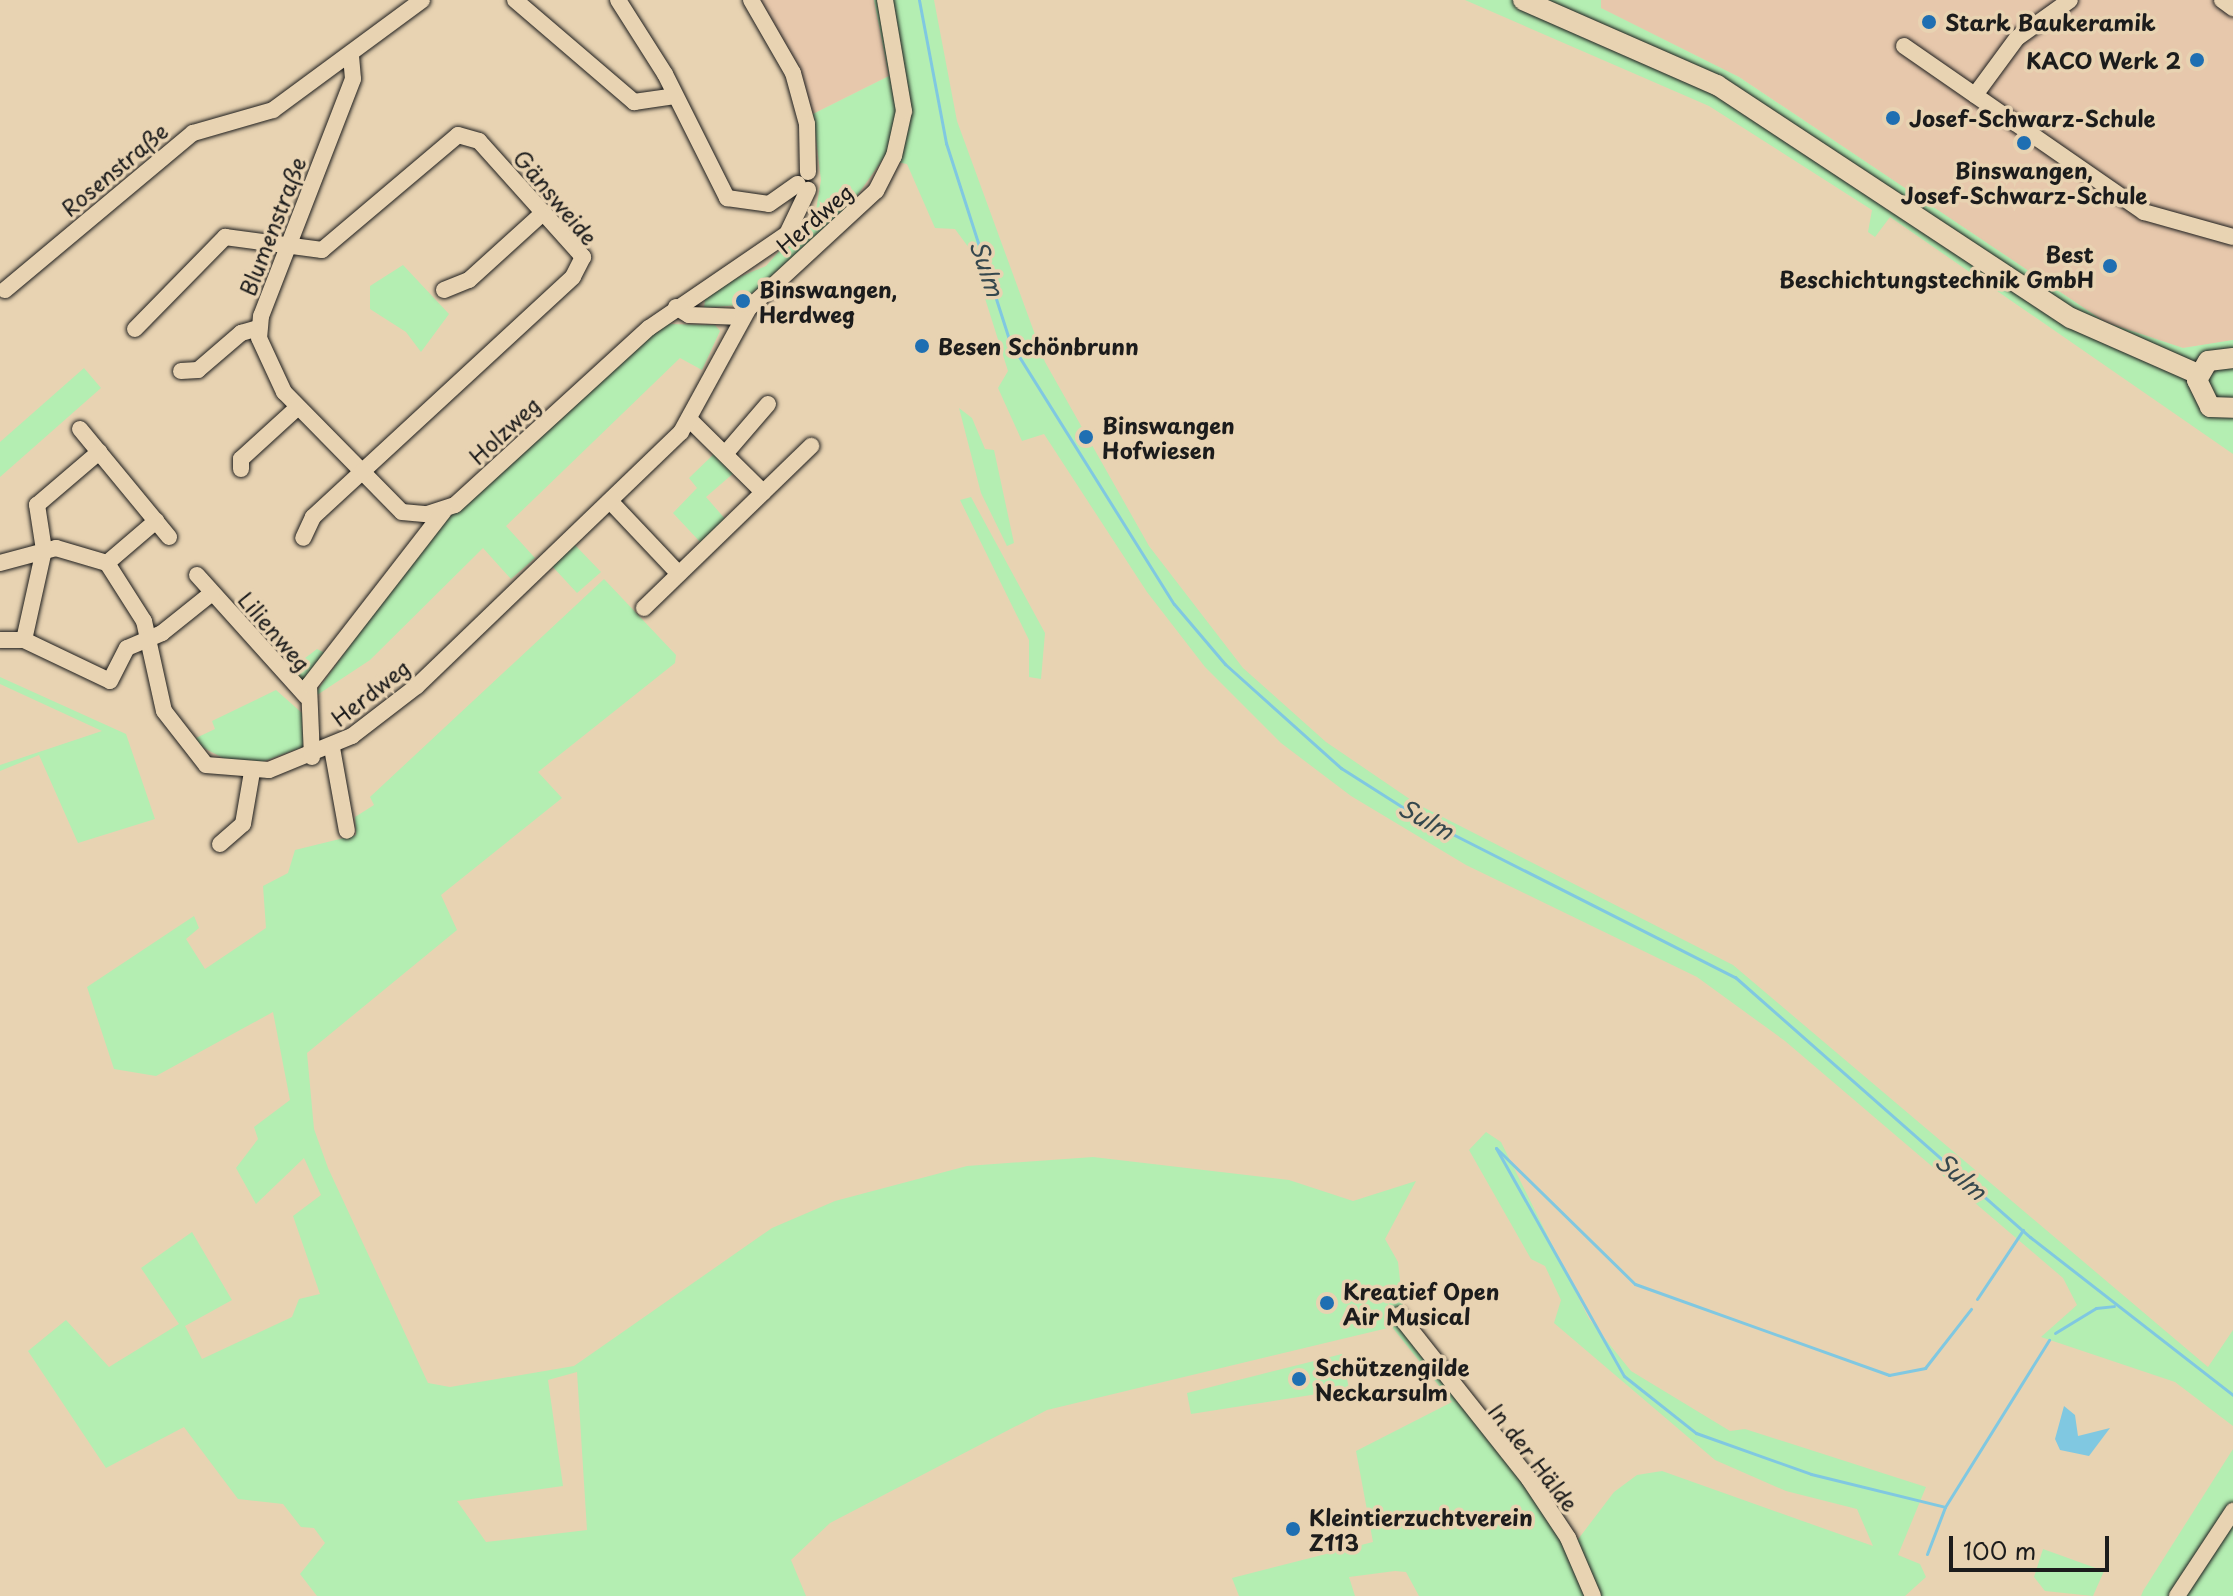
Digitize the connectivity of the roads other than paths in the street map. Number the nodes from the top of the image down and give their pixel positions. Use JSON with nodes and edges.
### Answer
{"nodes":[{"id":1,"x":422,"y":0,"type":"edge"},
{"id":2,"x":515,"y":0,"type":"edge"},
{"id":3,"x":618,"y":0,"type":"edge"},
{"id":4,"x":751,"y":0,"type":"edge"},
{"id":5,"x":885,"y":0,"type":"edge"},
{"id":6,"x":1523,"y":0,"type":"edge"},
{"id":7,"x":2070,"y":0,"type":"edge"},
{"id":8,"x":2222,"y":0,"type":"edge"},
{"id":9,"x":2233,"y":8,"type":"edge"},
{"id":10,"x":1904,"y":46,"type":"dead end"},
{"id":11,"x":351,"y":56,"type":"junction"},
{"id":12,"x":1975,"y":95,"type":"junction"},
{"id":13,"x":675,"y":96,"type":"junction"},
{"id":14,"x":804,"y":182,"type":"junction"},
{"id":15,"x":544,"y":212,"type":"junction"},
{"id":16,"x":2233,"y":237,"type":"edge"},
{"id":17,"x":288,"y":246,"type":"junction"},
{"id":18,"x":5,"y":290,"type":"dead end"},
{"id":19,"x":444,"y":290,"type":"dead end"},
{"id":20,"x":676,"y":307,"type":"junction"},
{"id":21,"x":742,"y":317,"type":"junction"},
{"id":22,"x":259,"y":328,"type":"junction"},
{"id":23,"x":135,"y":329,"type":"dead end"},
{"id":24,"x":2233,"y":358,"type":"edge"},
{"id":25,"x":181,"y":371,"type":"dead end"},
{"id":26,"x":2198,"y":374,"type":"junction"},
{"id":27,"x":768,"y":404,"type":"dead end"},
{"id":28,"x":298,"y":407,"type":"junction"},
{"id":29,"x":2233,"y":408,"type":"edge"},
{"id":30,"x":690,"y":420,"type":"junction"},
{"id":31,"x":80,"y":429,"type":"dead end"},
{"id":32,"x":811,"y":446,"type":"dead end"},
{"id":33,"x":99,"y":452,"type":"junction"},
{"id":34,"x":725,"y":454,"type":"junction"},
{"id":35,"x":241,"y":469,"type":"dead end"},
{"id":36,"x":359,"y":473,"type":"junction"},
{"id":37,"x":763,"y":492,"type":"junction"},
{"id":38,"x":610,"y":501,"type":"junction"},
{"id":39,"x":444,"y":511,"type":"junction"},
{"id":40,"x":156,"y":521,"type":"junction"},
{"id":41,"x":169,"y":537,"type":"dead end"},
{"id":42,"x":303,"y":538,"type":"dead end"},
{"id":43,"x":44,"y":550,"type":"junction"},
{"id":44,"x":0,"y":563,"type":"edge"},
{"id":45,"x":107,"y":563,"type":"junction"},
{"id":46,"x":679,"y":574,"type":"junction"},
{"id":47,"x":197,"y":575,"type":"dead end"},
{"id":48,"x":212,"y":593,"type":"junction"},
{"id":49,"x":644,"y":608,"type":"dead end"},
{"id":50,"x":0,"y":640,"type":"edge"},
{"id":51,"x":24,"y":640,"type":"junction"},
{"id":52,"x":148,"y":641,"type":"junction"},
{"id":53,"x":306,"y":696,"type":"junction"},
{"id":54,"x":332,"y":748,"type":"junction"},
{"id":55,"x":312,"y":757,"type":"junction"},
{"id":56,"x":252,"y":772,"type":"junction"},
{"id":57,"x":347,"y":831,"type":"dead end"},
{"id":58,"x":220,"y":844,"type":"dead end"},
{"id":59,"x":1399,"y":1315,"type":"dead end"},
{"id":60,"x":2233,"y":1511,"type":"edge"},
{"id":61,"x":1593,"y":1596,"type":"edge"},
{"id":62,"x":2177,"y":1596,"type":"edge"}],
"edges":[{"from":1,"to":11,"type":"street","name":"Rosenstraße"},
{"from":2,"to":13,"type":"street"},
{"from":3,"to":13,"type":"street"},
{"from":4,"to":14,"type":"street","name":"Holzweg"},
{"from":5,"to":21,"type":"street","name":"Herdweg"},
{"from":6,"to":26,"type":"main road"},
{"from":7,"to":12,"type":"street"},
{"from":8,"to":9,"type":"street"},
{"from":10,"to":12,"type":"street"},
{"from":11,"to":17,"type":"street","name":"Blumenstraße"},
{"from":11,"to":18,"type":"street","name":"Rosenstraße"},
{"from":12,"to":16,"type":"street"},
{"from":13,"to":14,"type":"street"},
{"from":14,"to":20,"type":"street","name":"Holzweg"},
{"from":15,"to":17,"type":"street","name":"Gänsweide"},
{"from":15,"to":19,"type":"street"},
{"from":15,"to":36,"type":"street","name":"Gänsweide"},
{"from":17,"to":22,"type":"street","name":"Blumenstraße"},
{"from":17,"to":23,"type":"street"},
{"from":20,"to":21,"type":"street"},
{"from":20,"to":39,"type":"street","name":"Holzweg"},
{"from":21,"to":30,"type":"street","name":"Herdweg"},
{"from":22,"to":25,"type":"street"},
{"from":22,"to":28,"type":"street","name":"Blumenstraße"},
{"from":24,"to":26,"type":"main road"},
{"from":26,"to":29,"type":"main road"},
{"from":27,"to":34,"type":"street"},
{"from":28,"to":35,"type":"street"},
{"from":28,"to":36,"type":"street","name":"Blumenstraße"},
{"from":30,"to":34,"type":"street"},
{"from":30,"to":38,"type":"street","name":"Herdweg"},
{"from":31,"to":33,"type":"street"},
{"from":32,"to":37,"type":"street"},
{"from":33,"to":40,"type":"street"},
{"from":33,"to":43,"type":"street"},
{"from":34,"to":37,"type":"street"},
{"from":36,"to":39,"type":"street","name":"Blumenstraße"},
{"from":36,"to":42,"type":"street","name":"Gänsweide"},
{"from":37,"to":46,"type":"street"},
{"from":38,"to":46,"type":"street"},
{"from":38,"to":54,"type":"street","name":"Herdweg"},
{"from":39,"to":53,"type":"street","name":"Holzweg"},
{"from":40,"to":41,"type":"street"},
{"from":40,"to":45,"type":"street"},
{"from":43,"to":44,"type":"street"},
{"from":43,"to":45,"type":"street"},
{"from":43,"to":51,"type":"street"},
{"from":45,"to":52,"type":"street","name":"Herdweg"},
{"from":46,"to":49,"type":"street"},
{"from":47,"to":48,"type":"street","name":"Lilienweg"},
{"from":48,"to":52,"type":"street","name":"Lilienweg"},
{"from":48,"to":53,"type":"street","name":"Lilienweg"},
{"from":50,"to":51,"type":"street"},
{"from":51,"to":52,"type":"street","name":"Lilienweg"},
{"from":52,"to":56,"type":"street","name":"Herdweg"},
{"from":53,"to":55,"type":"street"},
{"from":54,"to":55,"type":"street","name":"Herdweg"},
{"from":54,"to":57,"type":"street"},
{"from":55,"to":56,"type":"street","name":"Herdweg"},
{"from":56,"to":58,"type":"street"},
{"from":59,"to":61,"type":"street","name":"In der Hälde"},
{"from":60,"to":62,"type":"street"}]}
